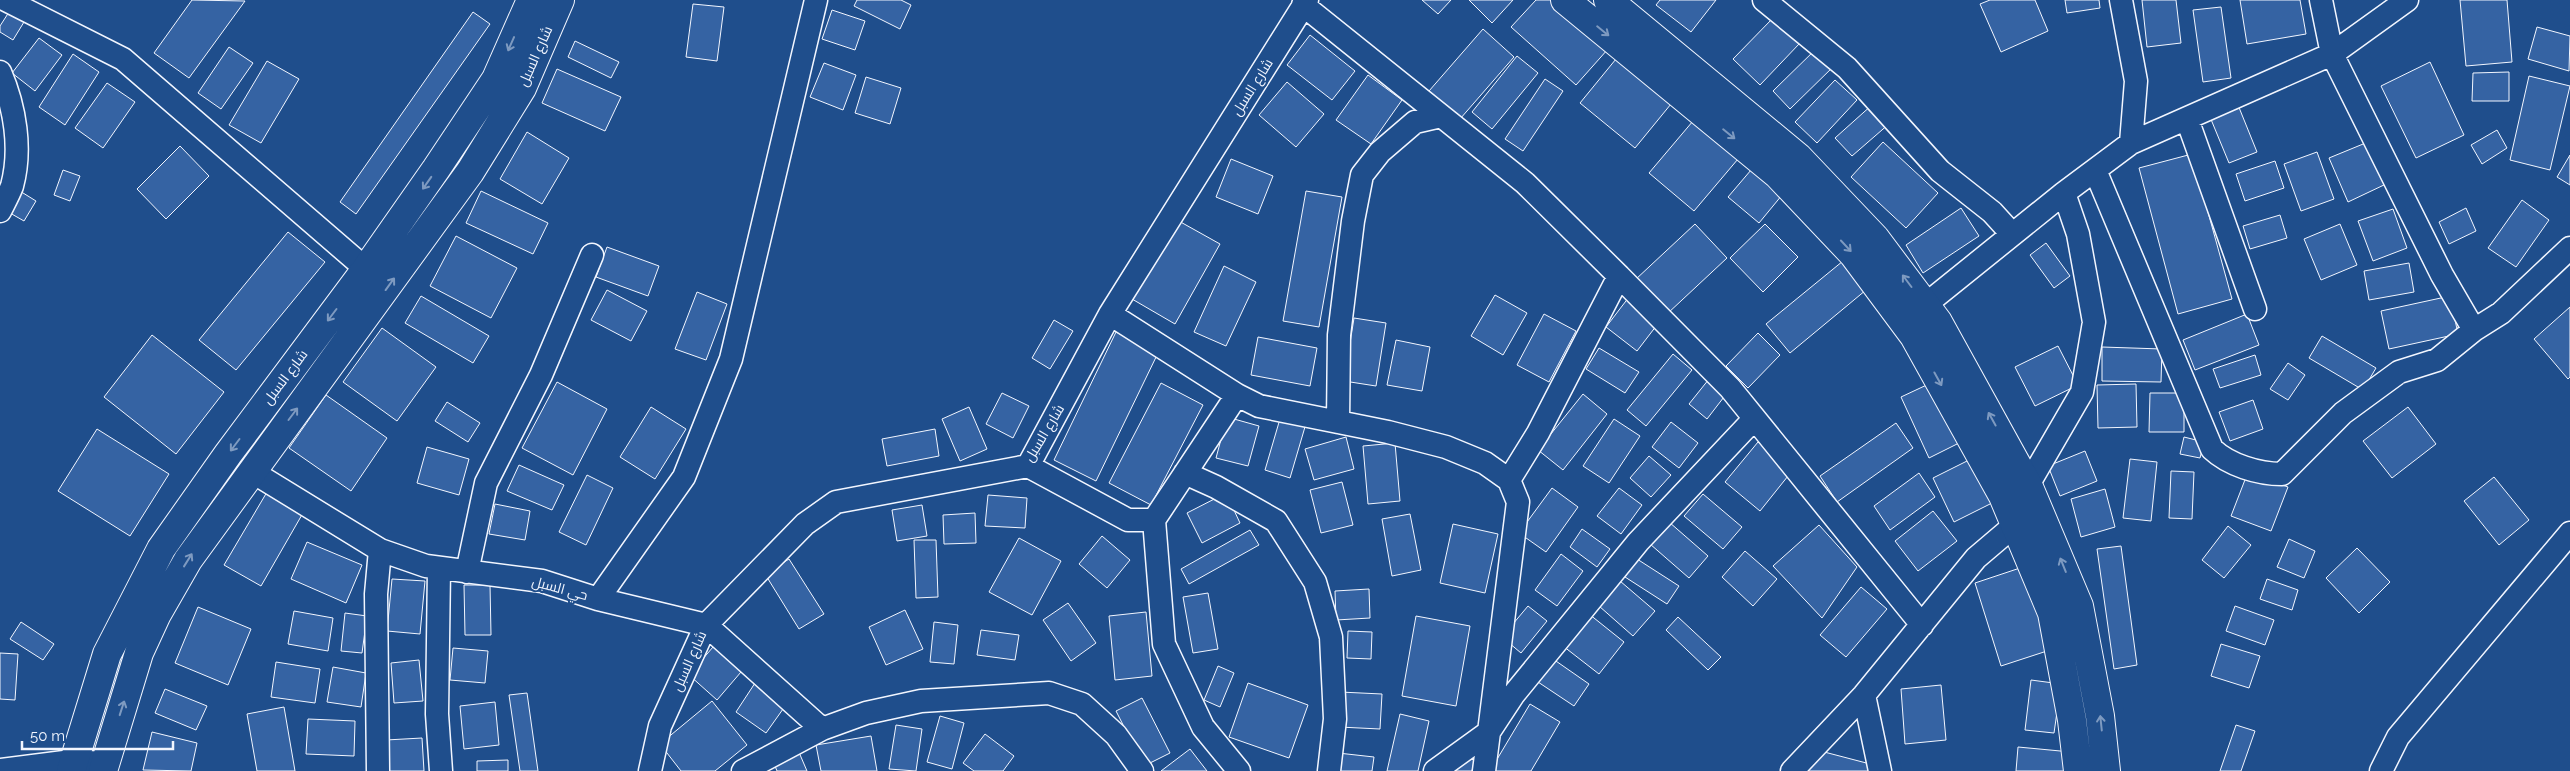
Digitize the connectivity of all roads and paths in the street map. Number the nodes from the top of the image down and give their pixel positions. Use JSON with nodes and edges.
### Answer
{"nodes":[{"id":1,"x":6,"y":0,"type":"edge"},
{"id":2,"x":531,"y":0,"type":"edge"},
{"id":3,"x":560,"y":0,"type":"edge"},
{"id":4,"x":816,"y":0,"type":"edge"},
{"id":5,"x":1565,"y":0,"type":"edge"},
{"id":6,"x":1608,"y":0,"type":"edge"},
{"id":7,"x":1764,"y":0,"type":"edge"},
{"id":8,"x":2121,"y":0,"type":"edge"},
{"id":9,"x":2321,"y":0,"type":"edge"},
{"id":10,"x":2407,"y":0,"type":"edge"},
{"id":11,"x":1305,"y":3,"type":"edge"},
{"id":12,"x":2332,"y":54,"type":"junction"},
{"id":13,"x":0,"y":72,"type":"edge"},
{"id":14,"x":1442,"y":116,"type":"junction"},
{"id":15,"x":2186,"y":119,"type":"junction"},
{"id":16,"x":2131,"y":143,"type":"junction"},
{"id":17,"x":2095,"y":170,"type":"junction"},
{"id":18,"x":2064,"y":193,"type":"junction"},
{"id":19,"x":0,"y":210,"type":"edge"},
{"id":20,"x":2012,"y":234,"type":"junction"},
{"id":21,"x":2570,"y":248,"type":"edge"},
{"id":22,"x":592,"y":255,"type":"dead end"},
{"id":23,"x":366,"y":269,"type":"junction"},
{"id":24,"x":1619,"y":276,"type":"junction"},
{"id":25,"x":1926,"y":305,"type":"junction"},
{"id":26,"x":2255,"y":309,"type":"dead end"},
{"id":27,"x":1110,"y":314,"type":"junction"},
{"id":28,"x":2474,"y":330,"type":"junction"},
{"id":29,"x":1237,"y":395,"type":"junction"},
{"id":30,"x":1754,"y":419,"type":"junction"},
{"id":31,"x":1338,"y":422,"type":"junction"},
{"id":32,"x":1028,"y":466,"type":"junction"},
{"id":33,"x":251,"y":470,"type":"junction"},
{"id":34,"x":1185,"y":473,"type":"junction"},
{"id":35,"x":1509,"y":480,"type":"junction"},
{"id":36,"x":2028,"y":484,"type":"junction"},
{"id":37,"x":1154,"y":520,"type":"junction"},
{"id":38,"x":2016,"y":524,"type":"junction"},
{"id":39,"x":2570,"y":532,"type":"edge"},
{"id":40,"x":380,"y":550,"type":"junction"},
{"id":41,"x":438,"y":568,"type":"junction"},
{"id":42,"x":467,"y":572,"type":"junction"},
{"id":43,"x":598,"y":599,"type":"junction"},
{"id":44,"x":706,"y":625,"type":"junction"},
{"id":45,"x":1922,"y":625,"type":"junction"},
{"id":46,"x":1864,"y":695,"type":"junction"},
{"id":47,"x":822,"y":729,"type":"junction"},
{"id":48,"x":1489,"y":732,"type":"junction"},
{"id":49,"x":72,"y":766,"type":"edge"},
{"id":50,"x":103,"y":767,"type":"edge"},
{"id":51,"x":0,"y":770,"type":"edge"},
{"id":52,"x":378,"y":771,"type":"edge"},
{"id":53,"x":441,"y":771,"type":"edge"},
{"id":54,"x":650,"y":771,"type":"edge"},
{"id":55,"x":743,"y":771,"type":"edge"},
{"id":56,"x":1142,"y":771,"type":"edge"},
{"id":57,"x":1238,"y":771,"type":"edge"},
{"id":58,"x":1329,"y":771,"type":"edge"},
{"id":59,"x":1435,"y":771,"type":"edge"},
{"id":60,"x":1484,"y":771,"type":"edge"},
{"id":61,"x":1792,"y":771,"type":"edge"},
{"id":62,"x":1880,"y":771,"type":"edge"},
{"id":63,"x":2078,"y":771,"type":"edge"},
{"id":64,"x":2106,"y":771,"type":"edge"},
{"id":65,"x":2381,"y":771,"type":"edge"}],
"edges":[{"from":1,"to":23,"type":"street"},
{"from":2,"to":23,"type":"main road","name":"شارع السبل","one_way":true},
{"from":33,"to":3,"type":"main road","name":"شارع السبل","one_way":true},
{"from":4,"to":43,"type":"street"},
{"from":5,"to":38,"type":"main road","one_way":true},
{"from":25,"to":6,"type":"main road","one_way":true},
{"from":7,"to":20,"type":"street"},
{"from":8,"to":16,"type":"street"},
{"from":9,"to":12,"type":"street"},
{"from":10,"to":12,"type":"street"},
{"from":11,"to":14,"type":"street"},
{"from":11,"to":27,"type":"street","name":"شارع السبل"},
{"from":12,"to":15,"type":"street"},
{"from":12,"to":28,"type":"street"},
{"from":13,"to":19,"type":"street"},
{"from":14,"to":24,"type":"street"},
{"from":14,"to":31,"type":"street"},
{"from":15,"to":16,"type":"street"},
{"from":15,"to":26,"type":"street"},
{"from":16,"to":17,"type":"street"},
{"from":17,"to":18,"type":"street"},
{"from":17,"to":28,"type":"street"},
{"from":18,"to":20,"type":"street"},
{"from":18,"to":36,"type":"street"},
{"from":20,"to":25,"type":"street"},
{"from":21,"to":28,"type":"street"},
{"from":22,"to":42,"type":"street"},
{"from":23,"to":49,"type":"main road","name":"شارع السبل","one_way":true},
{"from":24,"to":30,"type":"street"},
{"from":24,"to":35,"type":"street"},
{"from":36,"to":25,"type":"main road","one_way":true},
{"from":27,"to":29,"type":"street"},
{"from":27,"to":32,"type":"street","name":"شارع السبل"},
{"from":29,"to":31,"type":"street"},
{"from":29,"to":34,"type":"street"},
{"from":30,"to":45,"type":"street"},
{"from":30,"to":48,"type":"street"},
{"from":31,"to":35,"type":"street"},
{"from":32,"to":37,"type":"street"},
{"from":32,"to":44,"type":"street","name":"شارع السبل"},
{"from":33,"to":40,"type":"street","name":"حي السبل"},
{"from":50,"to":33,"type":"main road","name":"شارع السبل","one_way":true},
{"from":34,"to":37,"type":"street"},
{"from":34,"to":58,"type":"street"},
{"from":35,"to":48,"type":"street"},
{"from":64,"to":36,"type":"main road","one_way":true},
{"from":37,"to":57,"type":"street"},
{"from":38,"to":45,"type":"street"},
{"from":38,"to":63,"type":"main road"},
{"from":39,"to":65,"type":"street"},
{"from":40,"to":41,"type":"street","name":"حي السبل"},
{"from":40,"to":52,"type":"street"},
{"from":41,"to":42,"type":"street","name":"حي السبل"},
{"from":41,"to":53,"type":"street"},
{"from":42,"to":43,"type":"street","name":"حي السبل"},
{"from":43,"to":44,"type":"street","name":"حي السبل"},
{"from":44,"to":47,"type":"street","name":"حي السبل"},
{"from":44,"to":54,"type":"street","name":"شارع السبل"},
{"from":45,"to":46,"type":"street"},
{"from":46,"to":61,"type":"street"},
{"from":46,"to":62,"type":"street"},
{"from":47,"to":55,"type":"street"},
{"from":47,"to":56,"type":"street"},
{"from":48,"to":59,"type":"street"},
{"from":48,"to":60,"type":"street"},
{"from":49,"to":50,"type":"street"},
{"from":49,"to":51,"type":"street"}]}
